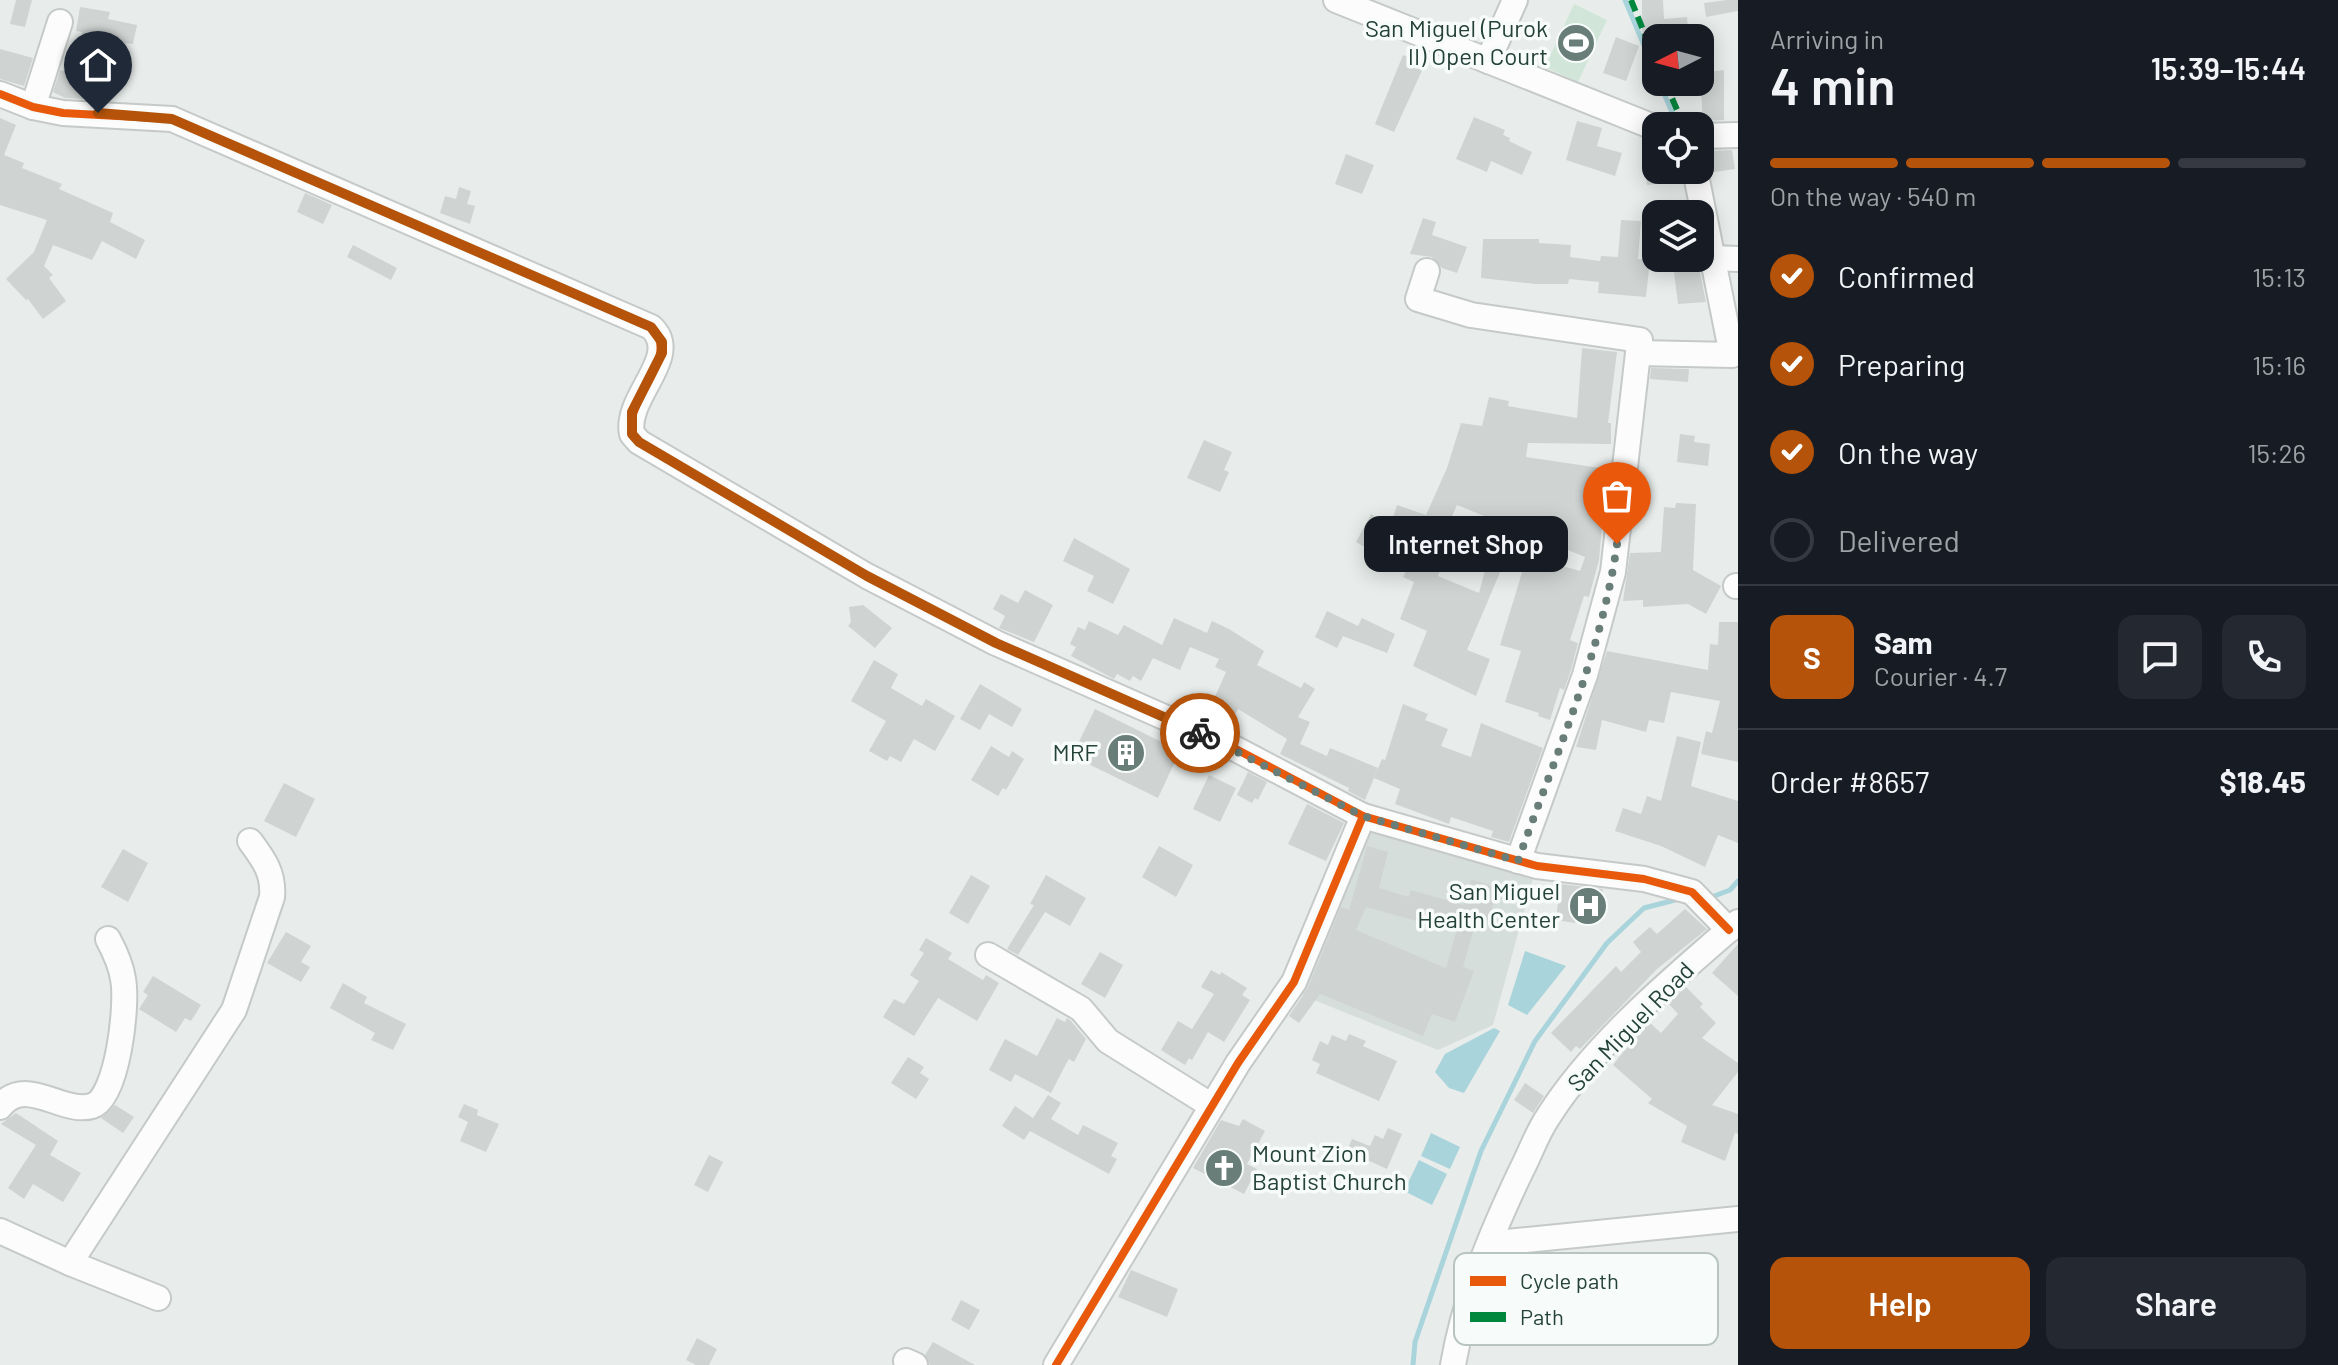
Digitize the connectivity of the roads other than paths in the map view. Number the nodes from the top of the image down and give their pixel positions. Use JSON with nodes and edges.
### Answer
{"nodes":[{"id":1,"x":1336,"y":0,"type":"edge"},
{"id":2,"x":1515,"y":0,"type":"edge"},
{"id":3,"x":60,"y":22,"type":"dead end"},
{"id":4,"x":1488,"y":61,"type":"junction"},
{"id":5,"x":0,"y":94,"type":"edge"},
{"id":6,"x":33,"y":107,"type":"junction"},
{"id":7,"x":1642,"y":122,"type":"edge"},
{"id":8,"x":1738,"y":135,"type":"edge"},
{"id":9,"x":1714,"y":136,"type":"edge"},
{"id":10,"x":1714,"y":258,"type":"edge"},
{"id":11,"x":1738,"y":259,"type":"edge"},
{"id":12,"x":1714,"y":263,"type":"edge"},
{"id":13,"x":1427,"y":271,"type":"dead end"},
{"id":14,"x":1638,"y":353,"type":"junction"},
{"id":15,"x":1735,"y":365,"type":"edge"},
{"id":16,"x":1363,"y":816,"type":"junction"},
{"id":17,"x":250,"y":841,"type":"dead end"},
{"id":18,"x":1518,"y":861,"type":"junction"},
{"id":19,"x":1734,"y":926,"type":"edge"},
{"id":20,"x":108,"y":939,"type":"dead end"},
{"id":21,"x":988,"y":955,"type":"dead end"},
{"id":22,"x":1212,"y":1106,"type":"junction"},
{"id":23,"x":0,"y":1107,"type":"edge"},
{"id":24,"x":1738,"y":1219,"type":"edge"},
{"id":25,"x":0,"y":1231,"type":"edge"},
{"id":26,"x":1496,"y":1243,"type":"dead end"},
{"id":27,"x":1484,"y":1253,"type":"edge"},
{"id":28,"x":70,"y":1263,"type":"junction"},
{"id":29,"x":158,"y":1298,"type":"dead end"},
{"id":30,"x":1456,"y":1345,"type":"edge"},
{"id":31,"x":1056,"y":1365,"type":"edge"},
{"id":32,"x":1453,"y":1365,"type":"edge"}],
"edges":[{"from":1,"to":4,"type":"street"},
{"from":2,"to":4,"type":"street"},
{"from":3,"to":6,"type":"street"},
{"from":4,"to":7,"type":"street"},
{"from":5,"to":6,"type":"street"},
{"from":6,"to":16,"type":"street"},
{"from":8,"to":9,"type":"street"},
{"from":10,"to":11,"type":"street"},
{"from":12,"to":15,"type":"street"},
{"from":13,"to":14,"type":"street"},
{"from":14,"to":15,"type":"street"},
{"from":14,"to":18,"type":"street"},
{"from":16,"to":18,"type":"street"},
{"from":16,"to":22,"type":"street"},
{"from":17,"to":28,"type":"street"},
{"from":18,"to":19,"type":"street"},
{"from":19,"to":27,"type":"street","name":"San Miguel Road"},
{"from":20,"to":23,"type":"street"},
{"from":21,"to":22,"type":"street"},
{"from":22,"to":31,"type":"street"},
{"from":24,"to":26,"type":"street"},
{"from":25,"to":28,"type":"street"},
{"from":28,"to":29,"type":"street"},
{"from":30,"to":32,"type":"street","name":"San Miguel Road"}]}
